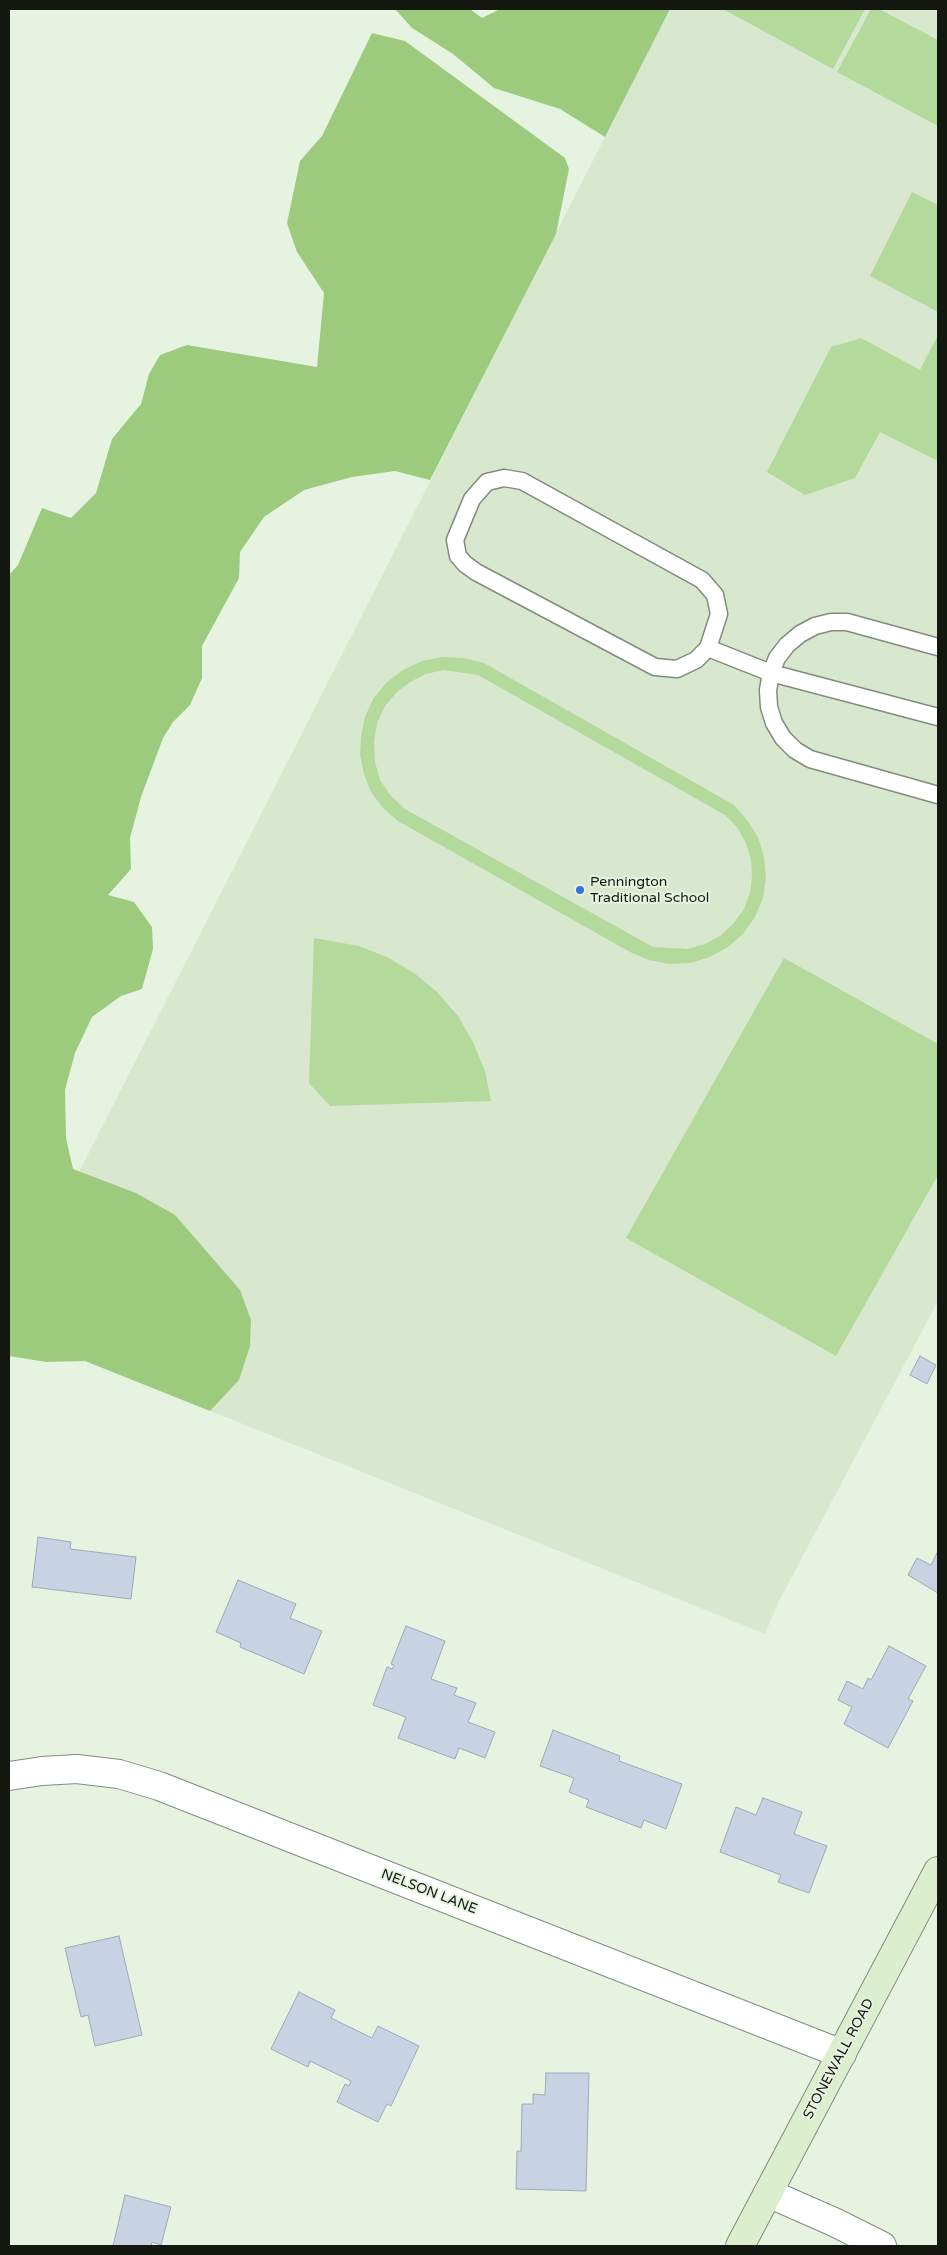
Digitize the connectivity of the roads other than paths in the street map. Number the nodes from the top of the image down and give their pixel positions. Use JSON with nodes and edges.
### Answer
{"nodes":[{"id":1,"x":938,"y":647,"type":"edge"},
{"id":2,"x":708,"y":648,"type":"junction"},
{"id":3,"x":771,"y":673,"type":"junction"},
{"id":4,"x":938,"y":717,"type":"edge"},
{"id":5,"x":938,"y":795,"type":"edge"},
{"id":6,"x":9,"y":1776,"type":"edge"},
{"id":7,"x":938,"y":1871,"type":"edge"},
{"id":8,"x":842,"y":2054,"type":"junction"},
{"id":9,"x":768,"y":2193,"type":"junction"},
{"id":10,"x":740,"y":2246,"type":"edge"},
{"id":11,"x":882,"y":2246,"type":"edge"}],
"edges":[{"from":1,"to":3,"type":"lane"},
{"from":2,"to":2,"type":"lane"},
{"from":2,"to":3,"type":"lane"},
{"from":3,"to":4,"type":"lane"},
{"from":3,"to":5,"type":"lane"},
{"from":6,"to":8,"type":"street","name":"NELSON LANE"},
{"from":7,"to":8,"type":"street","name":"STONEWALL ROAD"},
{"from":8,"to":9,"type":"street","name":"STONEWALL ROAD"},
{"from":9,"to":10,"type":"street","name":"STONEWALL ROAD"},
{"from":9,"to":11,"type":"street"}]}
